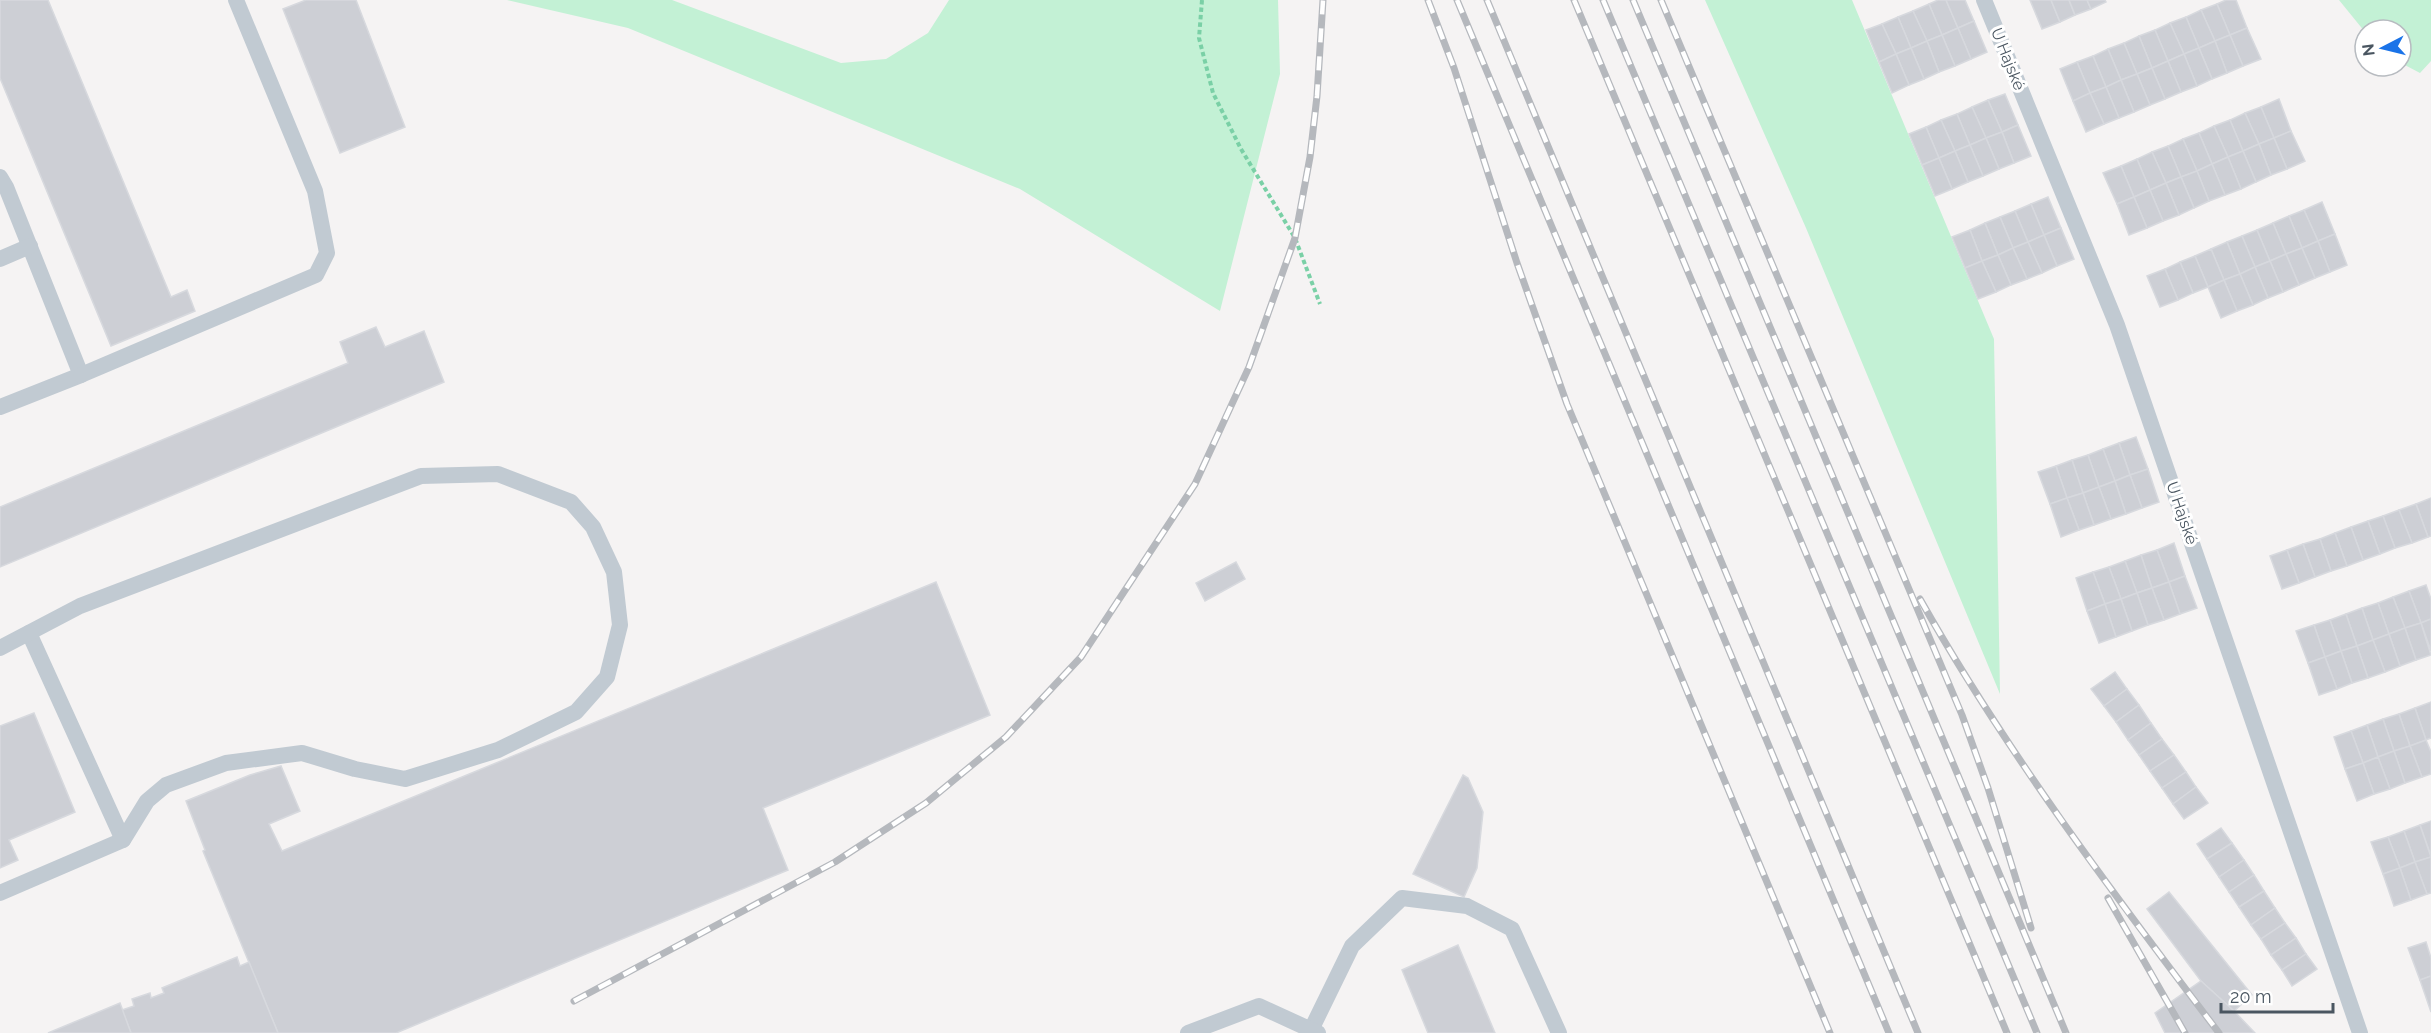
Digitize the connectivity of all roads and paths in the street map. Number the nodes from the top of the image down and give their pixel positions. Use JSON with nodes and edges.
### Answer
{"nodes":[{"id":1,"x":236,"y":0,"type":"edge"},
{"id":2,"x":1202,"y":0,"type":"edge"},
{"id":3,"x":1984,"y":0,"type":"edge"},
{"id":4,"x":0,"y":177,"type":"edge"},
{"id":5,"x":30,"y":246,"type":"junction"},
{"id":6,"x":0,"y":259,"type":"edge"},
{"id":7,"x":1320,"y":304,"type":"dead end"},
{"id":8,"x":81,"y":375,"type":"junction"},
{"id":9,"x":0,"y":407,"type":"edge"},
{"id":10,"x":29,"y":633,"type":"junction"},
{"id":11,"x":0,"y":648,"type":"edge"},
{"id":12,"x":123,"y":840,"type":"junction"},
{"id":13,"x":0,"y":893,"type":"edge"},
{"id":14,"x":1314,"y":1031,"type":"edge"},
{"id":15,"x":1188,"y":1033,"type":"edge"},
{"id":16,"x":1559,"y":1033,"type":"edge"},
{"id":17,"x":2360,"y":1033,"type":"edge"}],
"edges":[{"from":1,"to":8,"type":"lane"},
{"from":2,"to":7,"type":"path"},
{"from":3,"to":17,"type":"lane","name":"U Hajské"},
{"from":4,"to":5,"type":"lane"},
{"from":5,"to":6,"type":"lane"},
{"from":5,"to":8,"type":"lane"},
{"from":8,"to":9,"type":"lane"},
{"from":10,"to":11,"type":"lane"},
{"from":10,"to":12,"type":"lane"},
{"from":10,"to":12,"type":"lane"},
{"from":12,"to":13,"type":"lane"},
{"from":14,"to":15,"type":"lane"},
{"from":14,"to":16,"type":"lane"}]}
